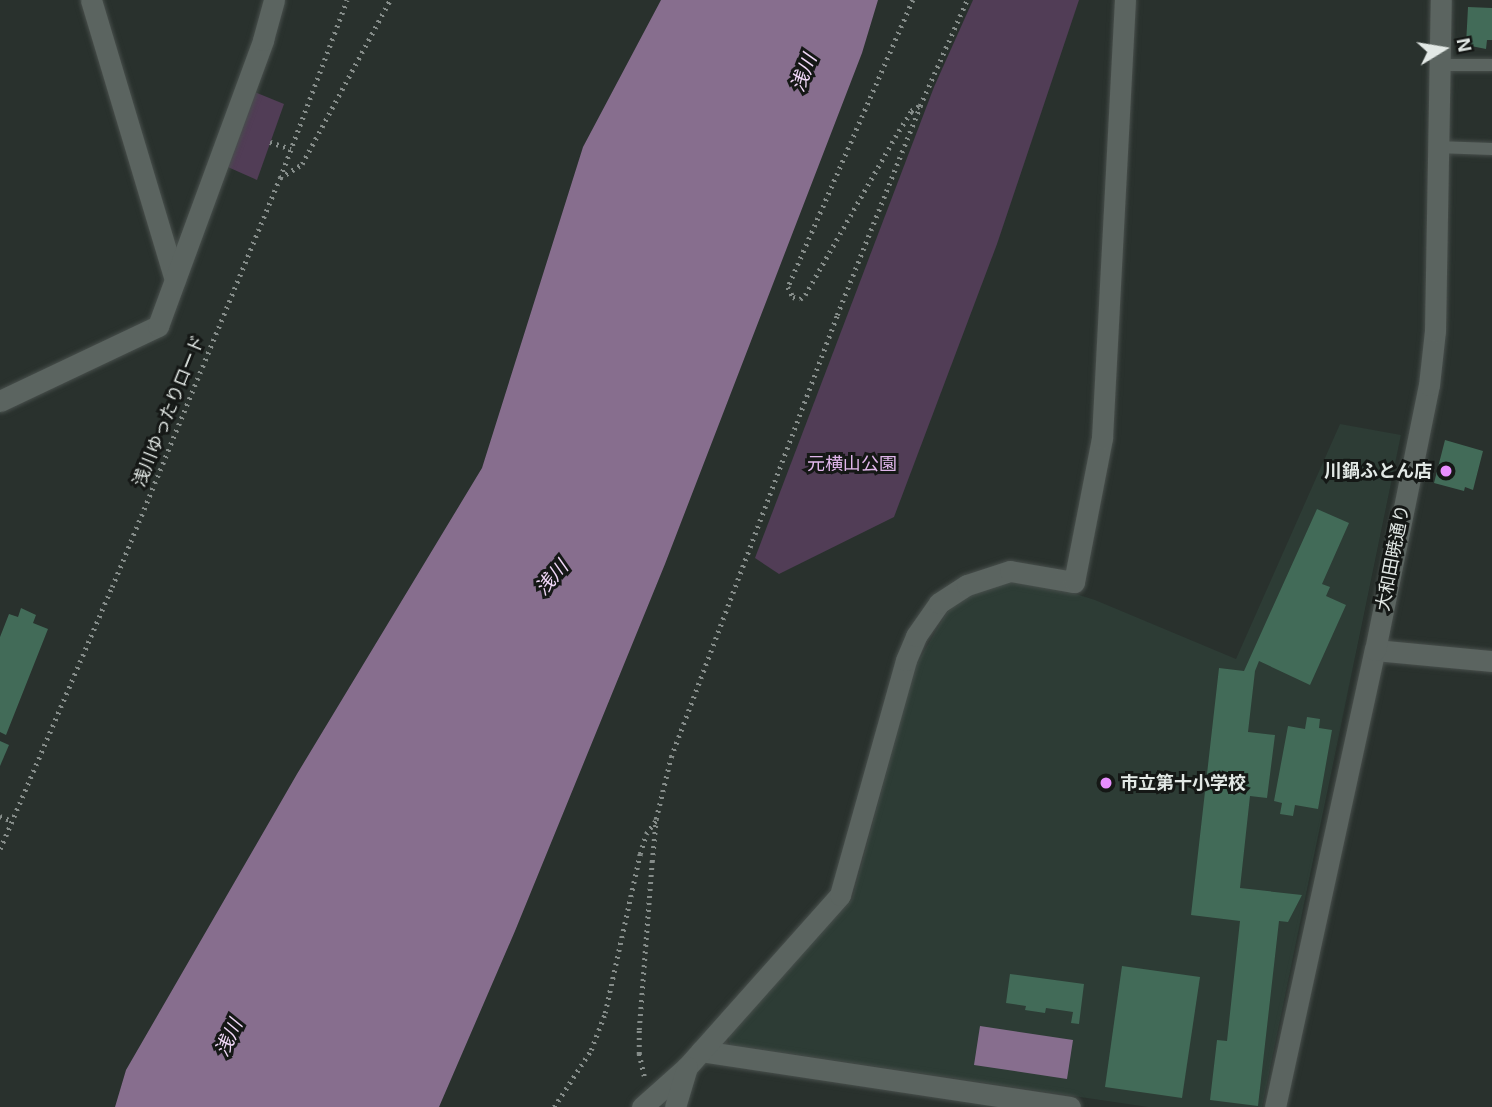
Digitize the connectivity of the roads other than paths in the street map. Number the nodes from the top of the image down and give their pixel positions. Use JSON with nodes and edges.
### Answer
{"nodes":[{"id":1,"x":91,"y":0,"type":"edge"},
{"id":2,"x":274,"y":0,"type":"edge"},
{"id":3,"x":1125,"y":0,"type":"edge"},
{"id":4,"x":1441,"y":0,"type":"edge"},
{"id":5,"x":1440,"y":65,"type":"junction"},
{"id":6,"x":1492,"y":65,"type":"edge"},
{"id":7,"x":1437,"y":148,"type":"junction"},
{"id":8,"x":1492,"y":149,"type":"edge"},
{"id":9,"x":175,"y":279,"type":"junction"},
{"id":10,"x":0,"y":401,"type":"edge"},
{"id":11,"x":1375,"y":650,"type":"junction"},
{"id":12,"x":1492,"y":661,"type":"edge"},
{"id":13,"x":694,"y":1059,"type":"junction"},
{"id":14,"x":647,"y":1102,"type":"edge"},
{"id":15,"x":675,"y":1107,"type":"edge"},
{"id":16,"x":1070,"y":1107,"type":"edge"},
{"id":17,"x":1275,"y":1107,"type":"edge"}],
"edges":[{"from":1,"to":9,"type":"street"},
{"from":2,"to":9,"type":"street"},
{"from":3,"to":13,"type":"street"},
{"from":4,"to":5,"type":"street","name":"大和田暁通り"},
{"from":5,"to":6,"type":"lane"},
{"from":5,"to":7,"type":"street","name":"大和田暁通り"},
{"from":7,"to":8,"type":"lane"},
{"from":7,"to":11,"type":"street","name":"大和田暁通り"},
{"from":9,"to":10,"type":"street"},
{"from":11,"to":12,"type":"street"},
{"from":11,"to":17,"type":"street","name":"大和田暁通り"},
{"from":13,"to":14,"type":"street"},
{"from":13,"to":15,"type":"street"},
{"from":13,"to":16,"type":"street"}]}
